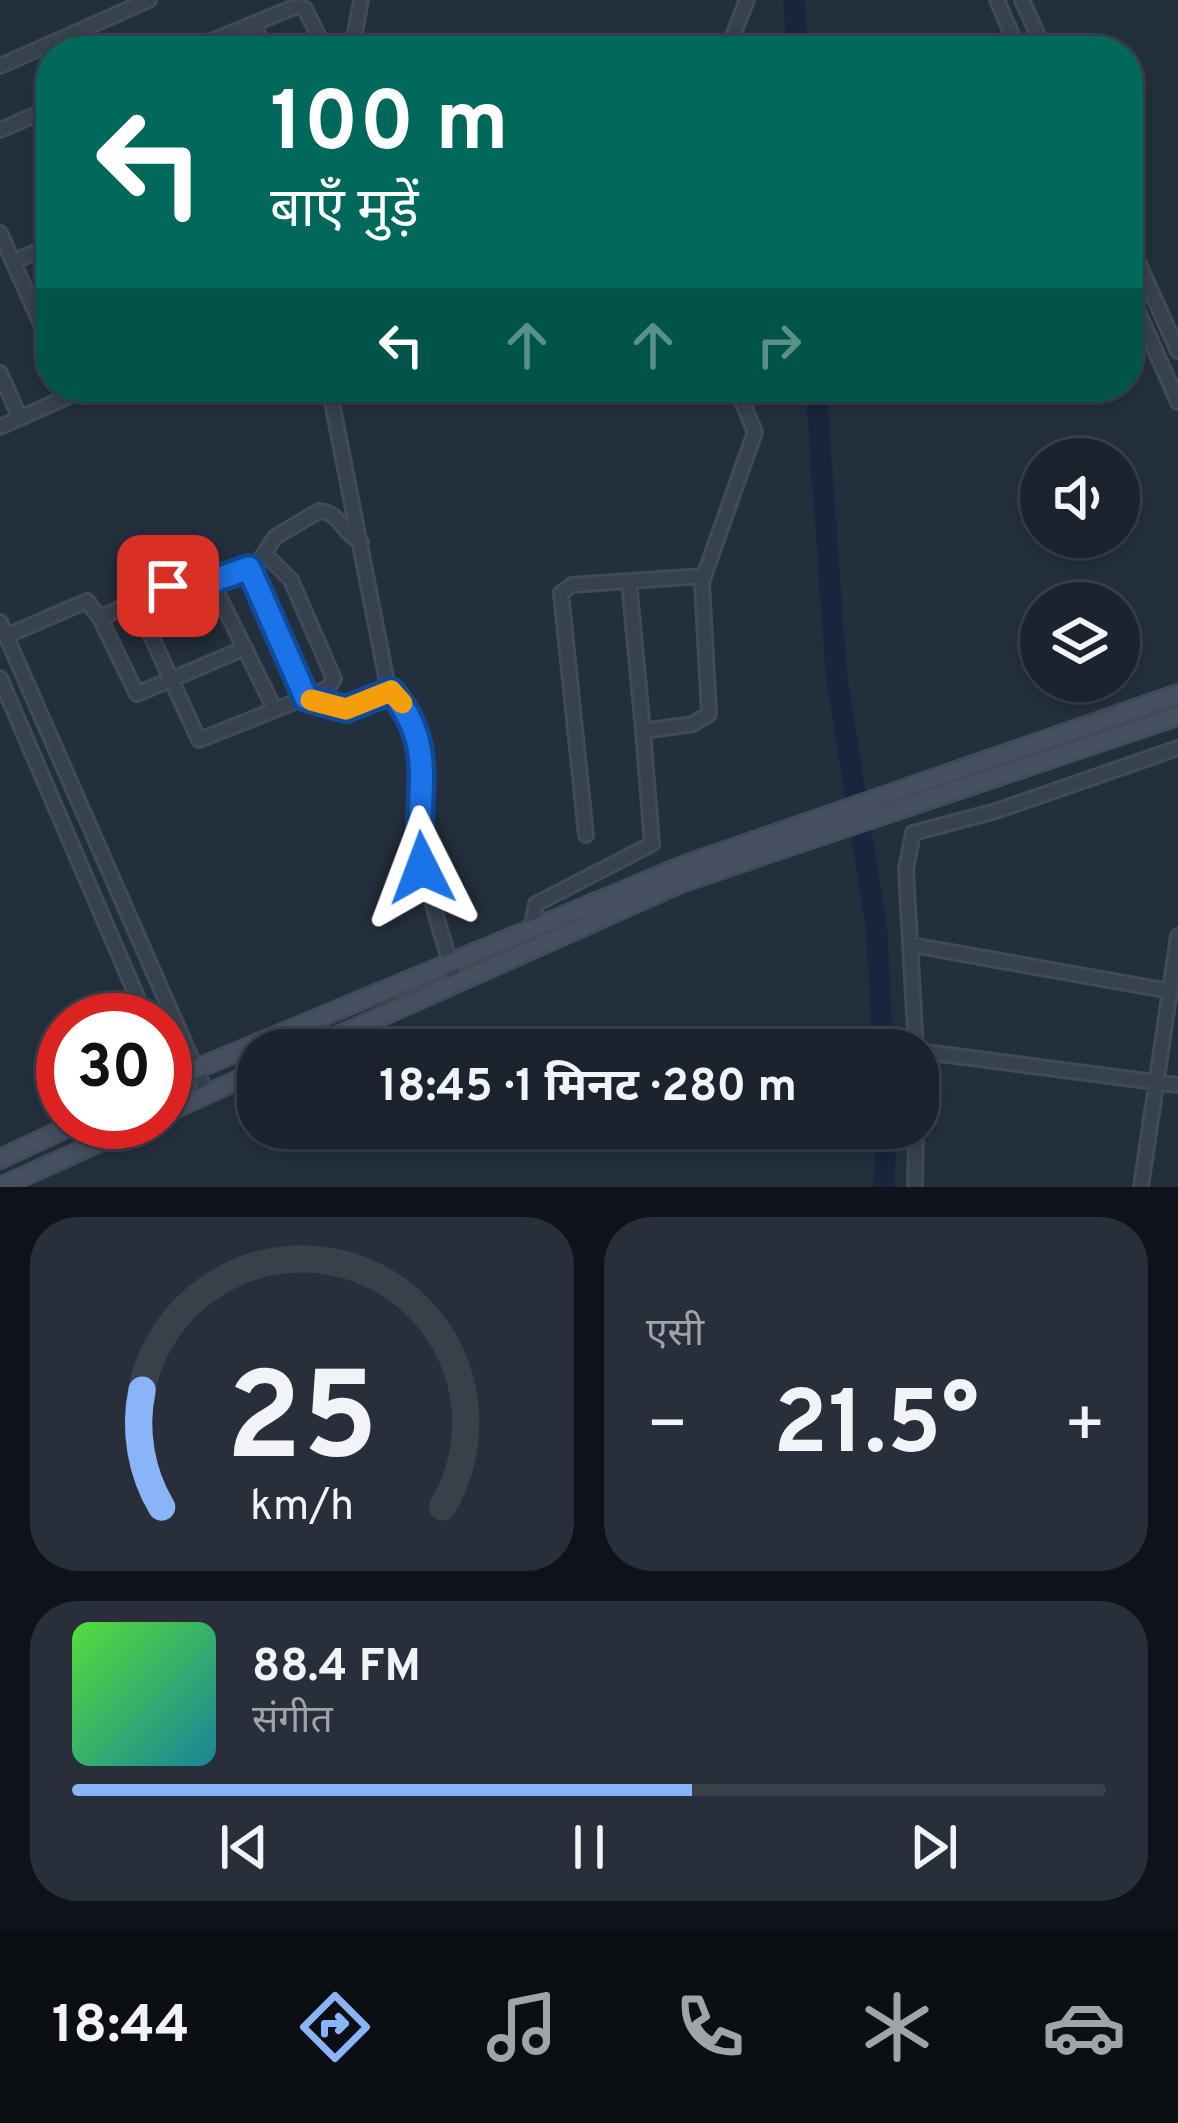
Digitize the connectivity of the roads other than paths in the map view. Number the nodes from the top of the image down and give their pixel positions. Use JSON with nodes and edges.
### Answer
{"nodes":[{"id":1,"x":149,"y":0,"type":"edge"},
{"id":2,"x":362,"y":0,"type":"edge"},
{"id":3,"x":747,"y":0,"type":"edge"},
{"id":4,"x":997,"y":0,"type":"edge"},
{"id":5,"x":1022,"y":0,"type":"edge"},
{"id":6,"x":254,"y":23,"type":"junction"},
{"id":7,"x":68,"y":36,"type":"edge"},
{"id":8,"x":231,"y":36,"type":"edge"},
{"id":9,"x":259,"y":36,"type":"edge"},
{"id":10,"x":317,"y":36,"type":"edge"},
{"id":11,"x":356,"y":36,"type":"edge"},
{"id":12,"x":733,"y":36,"type":"edge"},
{"id":13,"x":1013,"y":36,"type":"edge"},
{"id":14,"x":1038,"y":36,"type":"edge"},
{"id":15,"x":36,"y":50,"type":"edge"},
{"id":16,"x":0,"y":66,"type":"edge"},
{"id":17,"x":36,"y":114,"type":"edge"},
{"id":18,"x":0,"y":130,"type":"edge"},
{"id":19,"x":0,"y":233,"type":"edge"},
{"id":20,"x":36,"y":252,"type":"edge"},
{"id":21,"x":13,"y":262,"type":"junction"},
{"id":22,"x":1143,"y":273,"type":"edge"},
{"id":23,"x":36,"y":313,"type":"edge"},
{"id":24,"x":1143,"y":324,"type":"edge"},
{"id":25,"x":1178,"y":351,"type":"edge"},
{"id":26,"x":0,"y":373,"type":"edge"},
{"id":27,"x":49,"y":402,"type":"edge"},
{"id":28,"x":332,"y":402,"type":"edge"},
{"id":29,"x":743,"y":402,"type":"edge"},
{"id":30,"x":1178,"y":402,"type":"edge"},
{"id":31,"x":20,"y":418,"type":"junction"},
{"id":32,"x":0,"y":428,"type":"edge"},
{"id":33,"x":361,"y":542,"type":"junction"},
{"id":34,"x":266,"y":555,"type":"junction"},
{"id":35,"x":249,"y":568,"type":"junction"},
{"id":36,"x":704,"y":576,"type":"junction"},
{"id":37,"x":215,"y":580,"type":"junction"},
{"id":38,"x":629,"y":581,"type":"junction"},
{"id":39,"x":135,"y":601,"type":"junction"},
{"id":40,"x":100,"y":618,"type":"junction"},
{"id":41,"x":0,"y":622,"type":"edge"},
{"id":42,"x":6,"y":636,"type":"junction"},
{"id":43,"x":245,"y":647,"type":"junction"},
{"id":44,"x":0,"y":678,"type":"edge"},
{"id":45,"x":171,"y":681,"type":"junction"},
{"id":46,"x":391,"y":691,"type":"junction"},
{"id":47,"x":1178,"y":694,"type":"edge"},
{"id":48,"x":306,"y":698,"type":"junction"},
{"id":49,"x":275,"y":710,"type":"junction"},
{"id":50,"x":1178,"y":716,"type":"edge"},
{"id":51,"x":643,"y":731,"type":"junction"},
{"id":52,"x":1178,"y":748,"type":"edge"},
{"id":53,"x":903,"y":798,"type":"junction"},
{"id":54,"x":827,"y":823,"type":"junction"},
{"id":55,"x":586,"y":835,"type":"dead end"},
{"id":56,"x":531,"y":929,"type":"junction"},
{"id":57,"x":1178,"y":936,"type":"edge"},
{"id":58,"x":912,"y":945,"type":"junction"},
{"id":59,"x":450,"y":964,"type":"junction"},
{"id":60,"x":456,"y":983,"type":"junction"},
{"id":61,"x":1170,"y":991,"type":"junction"},
{"id":62,"x":135,"y":993,"type":"edge"},
{"id":63,"x":353,"y":1029,"type":"edge"},
{"id":64,"x":916,"y":1029,"type":"edge"},
{"id":65,"x":939,"y":1053,"type":"edge"},
{"id":66,"x":196,"y":1067,"type":"junction"},
{"id":67,"x":192,"y":1068,"type":"edge"},
{"id":68,"x":237,"y":1080,"type":"edge"},
{"id":69,"x":1154,"y":1083,"type":"junction"},
{"id":70,"x":1178,"y":1085,"type":"edge"},
{"id":71,"x":207,"y":1094,"type":"junction"},
{"id":72,"x":192,"y":1101,"type":"edge"},
{"id":73,"x":36,"y":1142,"type":"edge"},
{"id":74,"x":84,"y":1149,"type":"edge"},
{"id":75,"x":916,"y":1149,"type":"edge"},
{"id":76,"x":0,"y":1159,"type":"edge"},
{"id":77,"x":0,"y":1186,"type":"edge"},
{"id":78,"x":915,"y":1187,"type":"edge"},
{"id":79,"x":1141,"y":1187,"type":"edge"}],
"edges":[{"from":1,"to":7,"type":"street"},
{"from":2,"to":11,"type":"street"},
{"from":3,"to":12,"type":"street"},
{"from":4,"to":13,"type":"street"},
{"from":5,"to":14,"type":"street"},
{"from":6,"to":8,"type":"street"},
{"from":6,"to":9,"type":"street"},
{"from":6,"to":10,"type":"street"},
{"from":15,"to":16,"type":"street"},
{"from":17,"to":18,"type":"street"},
{"from":19,"to":21,"type":"street"},
{"from":20,"to":21,"type":"street"},
{"from":21,"to":23,"type":"street"},
{"from":22,"to":25,"type":"street"},
{"from":24,"to":30,"type":"street"},
{"from":26,"to":31,"type":"street"},
{"from":27,"to":31,"type":"street"},
{"from":28,"to":33,"type":"street"},
{"from":29,"to":36,"type":"street"},
{"from":31,"to":32,"type":"street"},
{"from":33,"to":34,"type":"street"},
{"from":33,"to":46,"type":"street"},
{"from":34,"to":35,"type":"street"},
{"from":34,"to":48,"type":"street"},
{"from":35,"to":37,"type":"street"},
{"from":35,"to":48,"type":"street"},
{"from":36,"to":38,"type":"street"},
{"from":36,"to":51,"type":"street"},
{"from":37,"to":39,"type":"street"},
{"from":37,"to":43,"type":"street"},
{"from":38,"to":51,"type":"street"},
{"from":38,"to":55,"type":"street"},
{"from":39,"to":40,"type":"street"},
{"from":39,"to":45,"type":"street"},
{"from":40,"to":42,"type":"street"},
{"from":40,"to":45,"type":"street"},
{"from":41,"to":42,"type":"street"},
{"from":42,"to":66,"type":"street"},
{"from":43,"to":45,"type":"street"},
{"from":43,"to":49,"type":"street"},
{"from":44,"to":62,"type":"street"},
{"from":45,"to":49,"type":"street"},
{"from":46,"to":48,"type":"street"},
{"from":46,"to":59,"type":"street"},
{"from":47,"to":53,"type":"main road"},
{"from":48,"to":49,"type":"street"},
{"from":50,"to":53,"type":"main road"},
{"from":51,"to":56,"type":"street"},
{"from":52,"to":58,"type":"street"},
{"from":53,"to":54,"type":"main road"},
{"from":54,"to":56,"type":"main road"},
{"from":54,"to":60,"type":"main road"},
{"from":56,"to":59,"type":"main road"},
{"from":57,"to":61,"type":"street"},
{"from":58,"to":61,"type":"street"},
{"from":58,"to":64,"type":"street"},
{"from":59,"to":60,"type":"street"},
{"from":59,"to":66,"type":"main road"},
{"from":60,"to":63,"type":"main road"},
{"from":61,"to":69,"type":"street"},
{"from":65,"to":69,"type":"street"},
{"from":66,"to":67,"type":"main road"},
{"from":66,"to":71,"type":"street"},
{"from":68,"to":71,"type":"main road"},
{"from":69,"to":70,"type":"street"},
{"from":69,"to":79,"type":"street"},
{"from":71,"to":72,"type":"main road"},
{"from":73,"to":76,"type":"main road"},
{"from":74,"to":77,"type":"main road"},
{"from":75,"to":78,"type":"street"}]}
